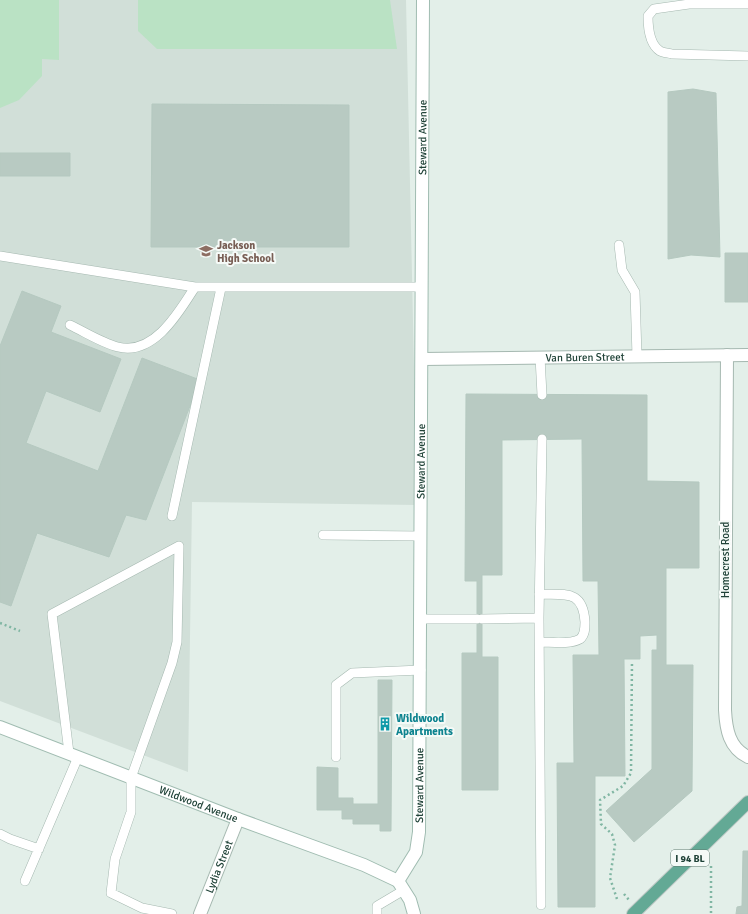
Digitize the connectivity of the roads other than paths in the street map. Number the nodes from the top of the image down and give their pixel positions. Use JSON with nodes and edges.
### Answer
{"nodes":[{"id":1,"x":423,"y":0,"type":"edge"},
{"id":2,"x":748,"y":4,"type":"edge"},
{"id":3,"x":748,"y":56,"type":"edge"},
{"id":4,"x":619,"y":245,"type":"dead end"},
{"id":5,"x":0,"y":256,"type":"edge"},
{"id":6,"x":195,"y":287,"type":"junction"},
{"id":7,"x":422,"y":287,"type":"junction"},
{"id":8,"x":221,"y":288,"type":"junction"},
{"id":9,"x":70,"y":325,"type":"dead end"},
{"id":10,"x":727,"y":355,"type":"junction"},
{"id":11,"x":748,"y":355,"type":"edge"},
{"id":12,"x":637,"y":356,"type":"junction"},
{"id":13,"x":540,"y":357,"type":"junction"},
{"id":14,"x":422,"y":359,"type":"junction"},
{"id":15,"x":542,"y":395,"type":"dead end"},
{"id":16,"x":542,"y":439,"type":"dead end"},
{"id":17,"x":172,"y":516,"type":"dead end"},
{"id":18,"x":323,"y":535,"type":"dead end"},
{"id":19,"x":421,"y":536,"type":"junction"},
{"id":20,"x":539,"y":594,"type":"junction"},
{"id":21,"x":539,"y":618,"type":"junction"},
{"id":22,"x":421,"y":619,"type":"junction"},
{"id":23,"x":540,"y":642,"type":"junction"},
{"id":24,"x":421,"y":670,"type":"junction"},
{"id":25,"x":1,"y":730,"type":"edge"},
{"id":26,"x":74,"y":755,"type":"junction"},
{"id":27,"x":336,"y":757,"type":"dead end"},
{"id":28,"x":748,"y":757,"type":"edge"},
{"id":29,"x":131,"y":778,"type":"junction"},
{"id":30,"x":748,"y":802,"type":"edge"},
{"id":31,"x":238,"y":819,"type":"junction"},
{"id":32,"x":0,"y":834,"type":"edge"},
{"id":33,"x":38,"y":849,"type":"junction"},
{"id":34,"x":25,"y":881,"type":"dead end"},
{"id":35,"x":401,"y":885,"type":"junction"},
{"id":36,"x":541,"y":905,"type":"dead end"},
{"id":37,"x":172,"y":914,"type":"edge"},
{"id":38,"x":200,"y":914,"type":"edge"},
{"id":39,"x":377,"y":914,"type":"edge"},
{"id":40,"x":414,"y":914,"type":"edge"},
{"id":41,"x":633,"y":914,"type":"edge"}],
"edges":[{"from":1,"to":7,"type":"street","name":"Steward Avenue"},
{"from":2,"to":3,"type":"lane"},
{"from":4,"to":12,"type":"lane"},
{"from":5,"to":6,"type":"lane"},
{"from":6,"to":8,"type":"lane"},
{"from":6,"to":9,"type":"lane"},
{"from":7,"to":8,"type":"lane"},
{"from":7,"to":14,"type":"street","name":"Steward Avenue"},
{"from":8,"to":17,"type":"lane"},
{"from":10,"to":11,"type":"street","name":"Van Buren Street"},
{"from":10,"to":12,"type":"street","name":"Van Buren Street"},
{"from":10,"to":28,"type":"street","name":"Homecrest Road"},
{"from":12,"to":13,"type":"street","name":"Van Buren Street"},
{"from":13,"to":14,"type":"street","name":"Van Buren Street"},
{"from":13,"to":15,"type":"lane"},
{"from":14,"to":19,"type":"street","name":"Steward Avenue"},
{"from":16,"to":20,"type":"lane"},
{"from":18,"to":19,"type":"lane"},
{"from":19,"to":22,"type":"street","name":"Steward Avenue"},
{"from":20,"to":21,"type":"lane"},
{"from":20,"to":23,"type":"lane"},
{"from":21,"to":22,"type":"lane"},
{"from":21,"to":23,"type":"lane"},
{"from":22,"to":24,"type":"street","name":"Steward Avenue"},
{"from":23,"to":36,"type":"lane"},
{"from":24,"to":27,"type":"lane"},
{"from":24,"to":35,"type":"street","name":"Steward Avenue"},
{"from":25,"to":26,"type":"street","name":"Wildwood Avenue"},
{"from":26,"to":29,"type":"street","name":"Wildwood Avenue"},
{"from":26,"to":29,"type":"lane"},
{"from":26,"to":33,"type":"lane"},
{"from":29,"to":31,"type":"street","name":"Wildwood Avenue"},
{"from":29,"to":37,"type":"lane"},
{"from":30,"to":41,"type":"main road","number":"I 94 BL"},
{"from":31,"to":35,"type":"street","name":"Wildwood Avenue"},
{"from":31,"to":38,"type":"street","name":"Lydia Street"},
{"from":32,"to":33,"type":"lane"},
{"from":33,"to":34,"type":"lane"},
{"from":35,"to":39,"type":"lane"},
{"from":35,"to":40,"type":"street"}]}
